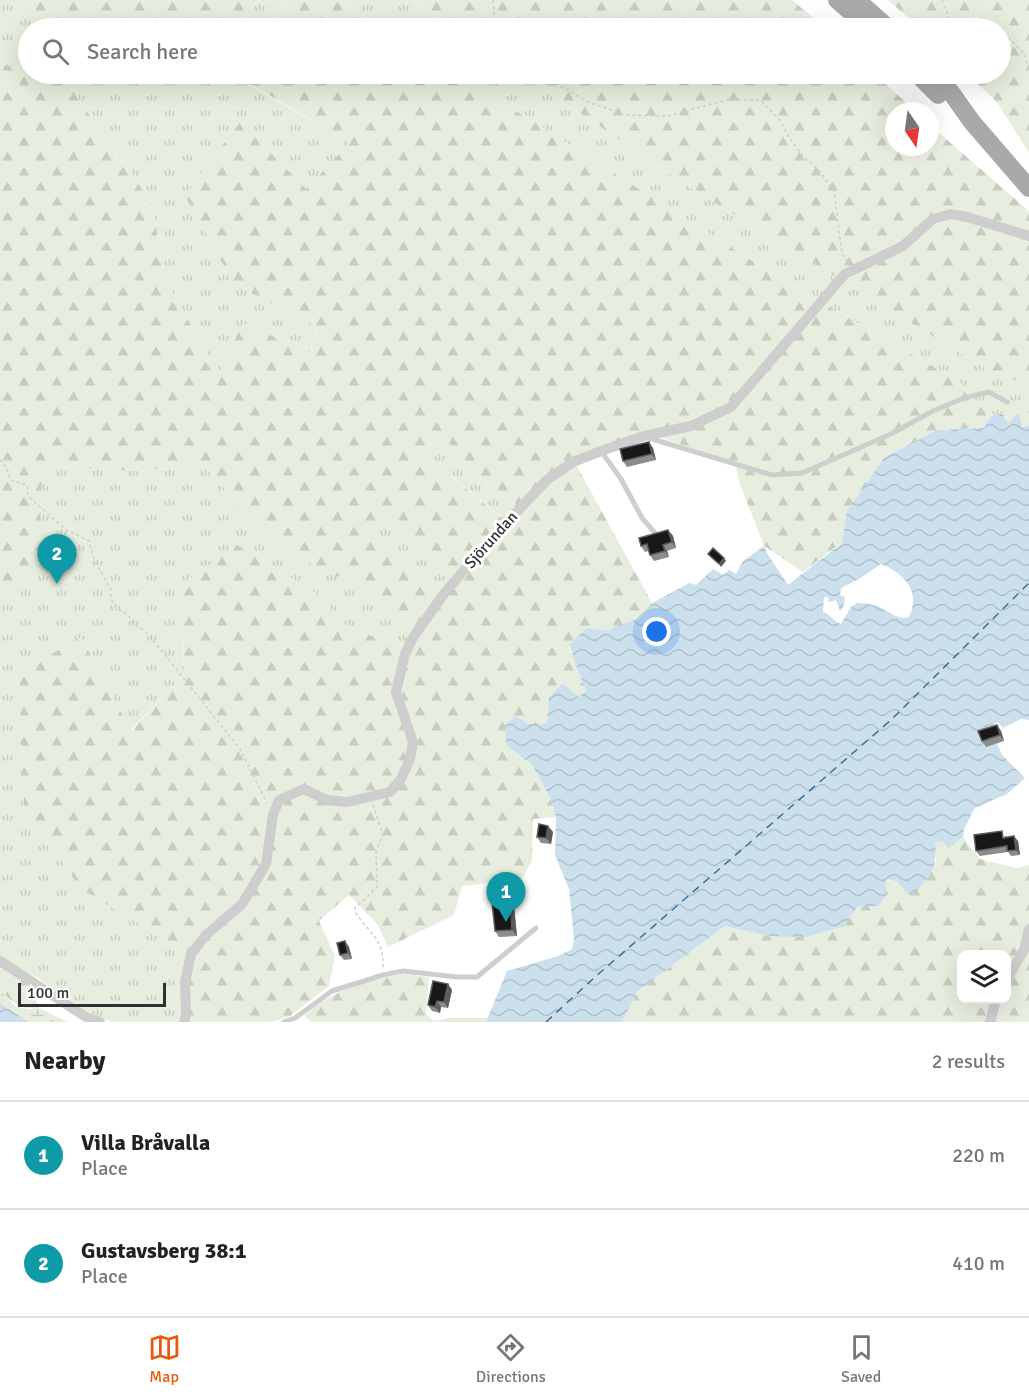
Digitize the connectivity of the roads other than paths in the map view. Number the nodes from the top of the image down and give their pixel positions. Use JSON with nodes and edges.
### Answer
{"nodes":[{"id":1,"x":837,"y":0,"type":"edge"},
{"id":2,"x":857,"y":0,"type":"edge"},
{"id":3,"x":858,"y":18,"type":"edge"},
{"id":4,"x":877,"y":18,"type":"edge"},
{"id":5,"x":927,"y":84,"type":"edge"},
{"id":6,"x":943,"y":84,"type":"edge"},
{"id":7,"x":972,"y":122,"type":"junction"},
{"id":8,"x":1029,"y":188,"type":"edge"},
{"id":9,"x":1029,"y":236,"type":"edge"},
{"id":10,"x":1007,"y":402,"type":"dead end"},
{"id":11,"x":644,"y":436,"type":"junction"},
{"id":12,"x":601,"y":451,"type":"junction"},
{"id":13,"x":655,"y":533,"type":"edge"},
{"id":14,"x":536,"y":928,"type":"dead end"},
{"id":15,"x":1029,"y":929,"type":"edge"},
{"id":16,"x":0,"y":961,"type":"edge"},
{"id":17,"x":1011,"y":972,"type":"edge"},
{"id":18,"x":995,"y":1004,"type":"edge"},
{"id":19,"x":100,"y":1022,"type":"edge"},
{"id":20,"x":184,"y":1022,"type":"edge"},
{"id":21,"x":284,"y":1022,"type":"edge"},
{"id":22,"x":990,"y":1022,"type":"edge"}],
"edges":[{"from":1,"to":3,"type":"main road"},
{"from":2,"to":4,"type":"main road"},
{"from":5,"to":7,"type":"main road"},
{"from":6,"to":7,"type":"main road"},
{"from":7,"to":8,"type":"main road"},
{"from":9,"to":11,"type":"street","name":"Sjörundan"},
{"from":10,"to":11,"type":"lane"},
{"from":11,"to":12,"type":"street","name":"Sjörundan"},
{"from":12,"to":13,"type":"lane"},
{"from":12,"to":20,"type":"street","name":"Sjörundan"},
{"from":14,"to":21,"type":"lane"},
{"from":15,"to":17,"type":"street"},
{"from":16,"to":19,"type":"street"},
{"from":18,"to":22,"type":"street"}]}
